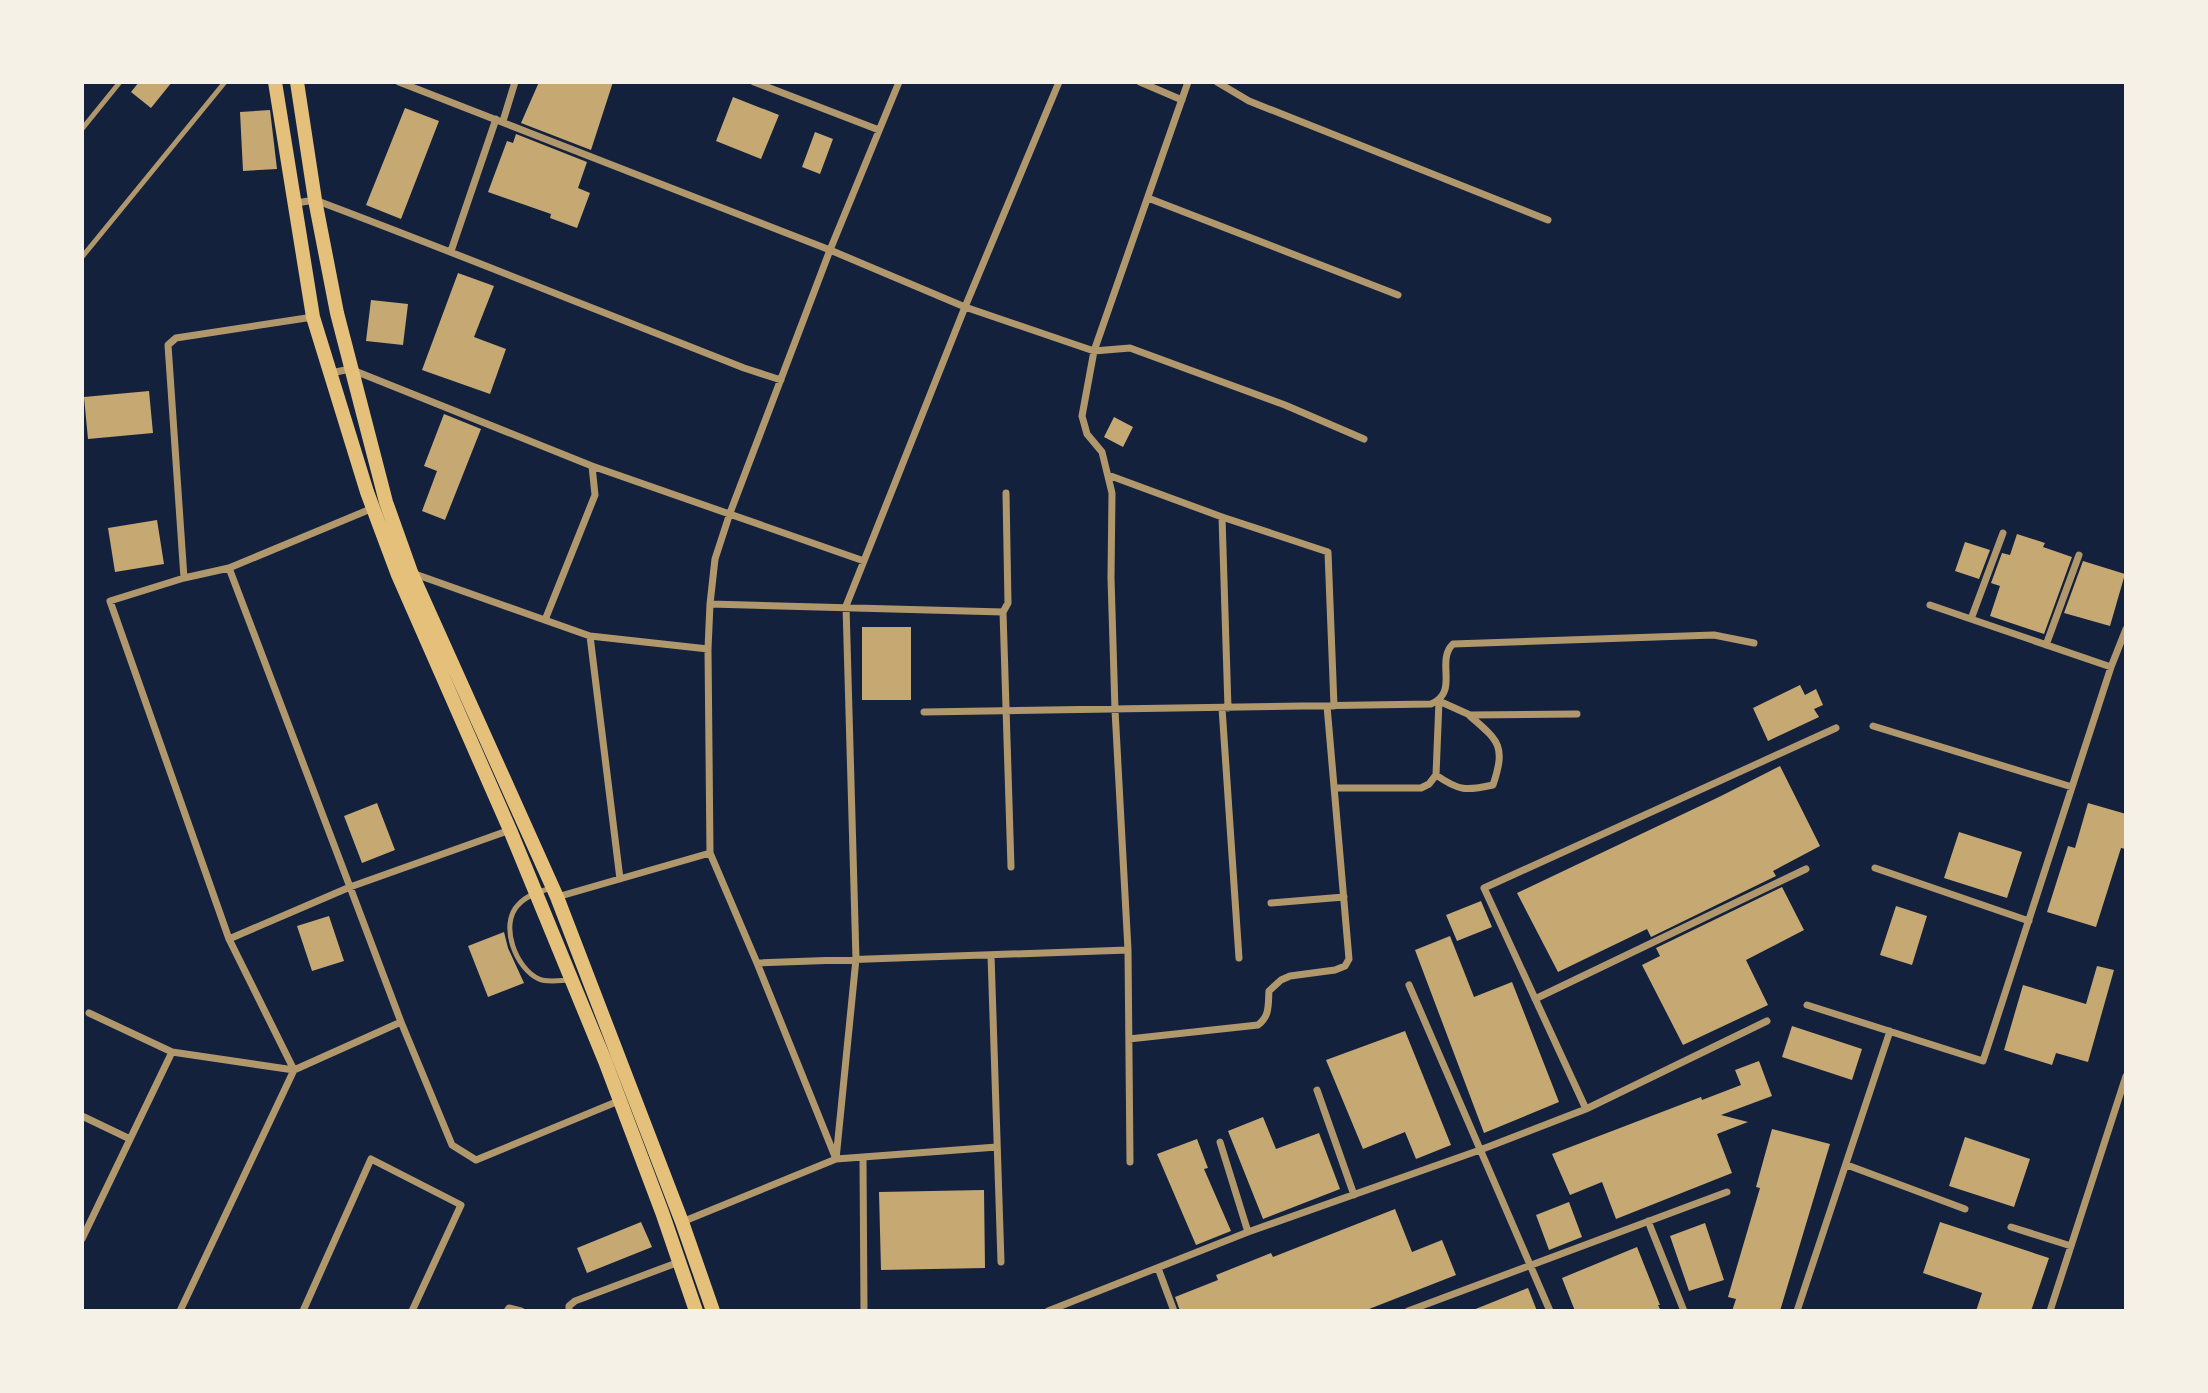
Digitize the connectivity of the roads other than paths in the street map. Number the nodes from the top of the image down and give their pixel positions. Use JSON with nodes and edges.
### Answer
{"nodes":[{"id":1,"x":120,"y":82,"type":"edge"},
{"id":2,"x":225,"y":82,"type":"edge"},
{"id":3,"x":275,"y":82,"type":"edge"},
{"id":4,"x":297,"y":82,"type":"edge"},
{"id":5,"x":399,"y":82,"type":"edge"},
{"id":6,"x":515,"y":82,"type":"edge"},
{"id":7,"x":754,"y":82,"type":"edge"},
{"id":8,"x":899,"y":82,"type":"edge"},
{"id":9,"x":1059,"y":82,"type":"edge"},
{"id":10,"x":1140,"y":82,"type":"edge"},
{"id":11,"x":1188,"y":82,"type":"edge"},
{"id":12,"x":1217,"y":82,"type":"edge"},
{"id":13,"x":1182,"y":100,"type":"junction"},
{"id":14,"x":500,"y":120,"type":"junction"},
{"id":15,"x":82,"y":129,"type":"edge"},
{"id":16,"x":879,"y":130,"type":"junction"},
{"id":17,"x":1147,"y":198,"type":"junction"},
{"id":18,"x":315,"y":200,"type":"junction"},
{"id":19,"x":296,"y":203,"type":"junction"},
{"id":20,"x":1548,"y":220,"type":"dead end"},
{"id":21,"x":830,"y":250,"type":"junction"},
{"id":22,"x":451,"y":251,"type":"junction"},
{"id":23,"x":82,"y":257,"type":"edge"},
{"id":24,"x":1398,"y":295,"type":"dead end"},
{"id":25,"x":965,"y":307,"type":"junction"},
{"id":26,"x":313,"y":317,"type":"junction"},
{"id":27,"x":1094,"y":351,"type":"junction"},
{"id":28,"x":350,"y":369,"type":"junction"},
{"id":29,"x":331,"y":373,"type":"junction"},
{"id":30,"x":781,"y":380,"type":"junction"},
{"id":31,"x":1364,"y":439,"type":"dead end"},
{"id":32,"x":592,"y":466,"type":"junction"},
{"id":33,"x":1108,"y":475,"type":"junction"},
{"id":34,"x":1006,"y":493,"type":"dead end"},
{"id":35,"x":373,"y":508,"type":"junction"},
{"id":36,"x":730,"y":513,"type":"junction"},
{"id":37,"x":1222,"y":517,"type":"junction"},
{"id":38,"x":2003,"y":533,"type":"dead end"},
{"id":39,"x":2079,"y":555,"type":"dead end"},
{"id":40,"x":864,"y":561,"type":"junction"},
{"id":41,"x":229,"y":568,"type":"junction"},
{"id":42,"x":405,"y":573,"type":"junction"},
{"id":43,"x":184,"y":578,"type":"junction"},
{"id":44,"x":710,"y":604,"type":"junction"},
{"id":45,"x":1930,"y":605,"type":"dead end"},
{"id":46,"x":846,"y":606,"type":"junction"},
{"id":47,"x":1003,"y":612,"type":"junction"},
{"id":48,"x":1972,"y":619,"type":"junction"},
{"id":49,"x":545,"y":620,"type":"junction"},
{"id":50,"x":2126,"y":629,"type":"edge"},
{"id":51,"x":590,"y":636,"type":"junction"},
{"id":52,"x":1754,"y":643,"type":"dead end"},
{"id":53,"x":2046,"y":645,"type":"junction"},
{"id":54,"x":708,"y":649,"type":"junction"},
{"id":55,"x":2111,"y":667,"type":"junction"},
{"id":56,"x":1439,"y":701,"type":"junction"},
{"id":57,"x":1331,"y":706,"type":"junction"},
{"id":58,"x":1225,"y":708,"type":"junction"},
{"id":59,"x":1115,"y":709,"type":"junction"},
{"id":60,"x":1006,"y":711,"type":"junction"},
{"id":61,"x":923,"y":712,"type":"dead end"},
{"id":62,"x":1577,"y":714,"type":"dead end"},
{"id":63,"x":1470,"y":715,"type":"junction"},
{"id":64,"x":1873,"y":726,"type":"dead end"},
{"id":65,"x":1836,"y":728,"type":"dead end"},
{"id":66,"x":1436,"y":775,"type":"junction"},
{"id":67,"x":506,"y":781,"type":"junction"},
{"id":68,"x":491,"y":787,"type":"junction"},
{"id":69,"x":2072,"y":787,"type":"junction"},
{"id":70,"x":1334,"y":788,"type":"junction"},
{"id":71,"x":510,"y":830,"type":"junction"},
{"id":72,"x":710,"y":853,"type":"junction"},
{"id":73,"x":1011,"y":867,"type":"dead end"},
{"id":74,"x":1875,"y":868,"type":"dead end"},
{"id":75,"x":1805,"y":869,"type":"dead end"},
{"id":76,"x":620,"y":879,"type":"junction"},
{"id":77,"x":350,"y":887,"type":"junction"},
{"id":78,"x":555,"y":892,"type":"junction"},
{"id":79,"x":536,"y":893,"type":"junction"},
{"id":80,"x":1344,"y":897,"type":"junction"},
{"id":81,"x":1271,"y":903,"type":"dead end"},
{"id":82,"x":2029,"y":921,"type":"junction"},
{"id":83,"x":229,"y":939,"type":"junction"},
{"id":84,"x":1128,"y":950,"type":"junction"},
{"id":85,"x":991,"y":955,"type":"junction"},
{"id":86,"x":1239,"y":958,"type":"dead end"},
{"id":87,"x":856,"y":959,"type":"junction"},
{"id":88,"x":757,"y":962,"type":"junction"},
{"id":89,"x":587,"y":975,"type":"junction"},
{"id":90,"x":571,"y":980,"type":"junction"},
{"id":91,"x":1409,"y":985,"type":"dead end"},
{"id":92,"x":1535,"y":999,"type":"junction"},
{"id":93,"x":1807,"y":1004,"type":"dead end"},
{"id":94,"x":89,"y":1013,"type":"dead end"},
{"id":95,"x":1767,"y":1021,"type":"dead end"},
{"id":96,"x":401,"y":1022,"type":"junction"},
{"id":97,"x":1890,"y":1031,"type":"junction"},
{"id":98,"x":1129,"y":1039,"type":"junction"},
{"id":99,"x":172,"y":1052,"type":"junction"},
{"id":100,"x":294,"y":1070,"type":"junction"},
{"id":101,"x":2126,"y":1076,"type":"edge"},
{"id":102,"x":1317,"y":1090,"type":"dead end"},
{"id":103,"x":634,"y":1096,"type":"junction"},
{"id":104,"x":618,"y":1101,"type":"junction"},
{"id":105,"x":1586,"y":1109,"type":"junction"},
{"id":106,"x":82,"y":1116,"type":"edge"},
{"id":107,"x":130,"y":1139,"type":"junction"},
{"id":108,"x":1220,"y":1142,"type":"dead end"},
{"id":109,"x":997,"y":1147,"type":"junction"},
{"id":110,"x":1480,"y":1150,"type":"junction"},
{"id":111,"x":863,"y":1158,"type":"junction"},
{"id":112,"x":836,"y":1159,"type":"junction"},
{"id":113,"x":1130,"y":1162,"type":"dead end"},
{"id":114,"x":1847,"y":1165,"type":"junction"},
{"id":115,"x":1727,"y":1192,"type":"dead end"},
{"id":116,"x":1354,"y":1195,"type":"junction"},
{"id":117,"x":1965,"y":1209,"type":"dead end"},
{"id":118,"x":1648,"y":1221,"type":"junction"},
{"id":119,"x":682,"y":1222,"type":"junction"},
{"id":120,"x":2011,"y":1227,"type":"dead end"},
{"id":121,"x":85,"y":1228,"type":"edge"},
{"id":122,"x":1248,"y":1232,"type":"junction"},
{"id":123,"x":82,"y":1239,"type":"edge"},
{"id":124,"x":2071,"y":1246,"type":"junction"},
{"id":125,"x":679,"y":1262,"type":"junction"},
{"id":126,"x":1001,"y":1262,"type":"dead end"},
{"id":127,"x":1531,"y":1265,"type":"junction"},
{"id":128,"x":1158,"y":1268,"type":"junction"},
{"id":129,"x":1429,"y":1307,"type":"edge"},
{"id":130,"x":180,"y":1311,"type":"edge"},
{"id":131,"x":303,"y":1311,"type":"edge"},
{"id":132,"x":412,"y":1311,"type":"edge"},
{"id":133,"x":507,"y":1311,"type":"edge"},
{"id":134,"x":521,"y":1311,"type":"edge"},
{"id":135,"x":569,"y":1311,"type":"edge"},
{"id":136,"x":696,"y":1311,"type":"edge"},
{"id":137,"x":713,"y":1311,"type":"edge"},
{"id":138,"x":864,"y":1311,"type":"edge"},
{"id":139,"x":1048,"y":1311,"type":"edge"},
{"id":140,"x":1174,"y":1311,"type":"edge"},
{"id":141,"x":1408,"y":1311,"type":"edge"},
{"id":142,"x":1550,"y":1311,"type":"edge"},
{"id":143,"x":1684,"y":1311,"type":"edge"},
{"id":144,"x":1797,"y":1311,"type":"edge"},
{"id":145,"x":2050,"y":1311,"type":"edge"}],
"edges":[{"from":1,"to":15,"type":"lane"},
{"from":2,"to":23,"type":"lane"},
{"from":3,"to":19,"type":"main road"},
{"from":4,"to":18,"type":"main road"},
{"from":5,"to":14,"type":"street"},
{"from":6,"to":14,"type":"street"},
{"from":7,"to":16,"type":"street"},
{"from":8,"to":16,"type":"street"},
{"from":9,"to":25,"type":"street"},
{"from":10,"to":13,"type":"street"},
{"from":11,"to":13,"type":"street"},
{"from":12,"to":20,"type":"street"},
{"from":13,"to":17,"type":"street"},
{"from":14,"to":21,"type":"street"},
{"from":14,"to":22,"type":"street"},
{"from":16,"to":21,"type":"street"},
{"from":17,"to":24,"type":"street"},
{"from":17,"to":27,"type":"street"},
{"from":18,"to":19,"type":"street"},
{"from":18,"to":22,"type":"street"},
{"from":18,"to":28,"type":"main road"},
{"from":19,"to":26,"type":"main road"},
{"from":21,"to":25,"type":"street"},
{"from":21,"to":30,"type":"street"},
{"from":22,"to":30,"type":"street"},
{"from":25,"to":27,"type":"street"},
{"from":25,"to":40,"type":"street"},
{"from":26,"to":29,"type":"main road"},
{"from":26,"to":43,"type":"street"},
{"from":27,"to":31,"type":"street"},
{"from":27,"to":33,"type":"street"},
{"from":28,"to":29,"type":"street"},
{"from":28,"to":32,"type":"street"},
{"from":28,"to":42,"type":"main road"},
{"from":29,"to":35,"type":"main road"},
{"from":30,"to":36,"type":"street"},
{"from":32,"to":36,"type":"street"},
{"from":32,"to":49,"type":"street"},
{"from":33,"to":37,"type":"street"},
{"from":33,"to":59,"type":"street"},
{"from":34,"to":47,"type":"street"},
{"from":35,"to":41,"type":"street"},
{"from":35,"to":42,"type":"main road"},
{"from":36,"to":40,"type":"street"},
{"from":36,"to":44,"type":"street"},
{"from":37,"to":57,"type":"street"},
{"from":37,"to":58,"type":"street"},
{"from":38,"to":48,"type":"street"},
{"from":39,"to":53,"type":"street"},
{"from":40,"to":46,"type":"street"},
{"from":41,"to":43,"type":"street"},
{"from":41,"to":77,"type":"street"},
{"from":42,"to":49,"type":"street"},
{"from":42,"to":67,"type":"main road"},
{"from":42,"to":68,"type":"main road"},
{"from":43,"to":83,"type":"street"},
{"from":44,"to":46,"type":"street"},
{"from":44,"to":54,"type":"street"},
{"from":45,"to":48,"type":"street"},
{"from":46,"to":47,"type":"street"},
{"from":46,"to":87,"type":"street"},
{"from":47,"to":60,"type":"street"},
{"from":48,"to":53,"type":"street"},
{"from":49,"to":51,"type":"street"},
{"from":50,"to":55,"type":"street"},
{"from":51,"to":54,"type":"street"},
{"from":51,"to":76,"type":"street"},
{"from":52,"to":56,"type":"street"},
{"from":53,"to":55,"type":"street"},
{"from":54,"to":72,"type":"street"},
{"from":55,"to":69,"type":"street"},
{"from":56,"to":57,"type":"street"},
{"from":56,"to":63,"type":"street"},
{"from":56,"to":66,"type":"street"},
{"from":57,"to":58,"type":"street"},
{"from":57,"to":70,"type":"street"},
{"from":58,"to":59,"type":"street"},
{"from":58,"to":86,"type":"street"},
{"from":59,"to":60,"type":"street"},
{"from":59,"to":84,"type":"street"},
{"from":60,"to":61,"type":"street"},
{"from":60,"to":73,"type":"street"},
{"from":62,"to":63,"type":"street"},
{"from":63,"to":66,"type":"street"},
{"from":64,"to":69,"type":"street"},
{"from":65,"to":92,"type":"street"},
{"from":66,"to":70,"type":"street"},
{"from":67,"to":68,"type":"main road"},
{"from":67,"to":78,"type":"main road"},
{"from":68,"to":71,"type":"main road"},
{"from":69,"to":82,"type":"street"},
{"from":70,"to":80,"type":"street"},
{"from":71,"to":77,"type":"street"},
{"from":71,"to":79,"type":"main road"},
{"from":72,"to":76,"type":"street"},
{"from":72,"to":88,"type":"street"},
{"from":74,"to":82,"type":"street"},
{"from":75,"to":92,"type":"street"},
{"from":76,"to":78,"type":"street"},
{"from":77,"to":83,"type":"street"},
{"from":77,"to":96,"type":"street"},
{"from":78,"to":79,"type":"lane"},
{"from":78,"to":89,"type":"main road"},
{"from":79,"to":90,"type":"main road"},
{"from":79,"to":90,"type":"lane"},
{"from":80,"to":81,"type":"street"},
{"from":80,"to":98,"type":"street"},
{"from":82,"to":97,"type":"street"},
{"from":83,"to":100,"type":"street"},
{"from":84,"to":85,"type":"street"},
{"from":84,"to":98,"type":"street"},
{"from":85,"to":87,"type":"street"},
{"from":85,"to":109,"type":"street"},
{"from":87,"to":88,"type":"street"},
{"from":87,"to":112,"type":"street"},
{"from":88,"to":112,"type":"street"},
{"from":89,"to":90,"type":"lane"},
{"from":89,"to":103,"type":"main road"},
{"from":90,"to":104,"type":"main road"},
{"from":91,"to":110,"type":"street"},
{"from":92,"to":105,"type":"street"},
{"from":93,"to":97,"type":"street"},
{"from":94,"to":99,"type":"street"},
{"from":95,"to":105,"type":"street"},
{"from":96,"to":100,"type":"street"},
{"from":96,"to":104,"type":"street"},
{"from":97,"to":114,"type":"street"},
{"from":98,"to":113,"type":"street"},
{"from":99,"to":100,"type":"street"},
{"from":99,"to":107,"type":"street"},
{"from":100,"to":130,"type":"street"},
{"from":101,"to":124,"type":"street"},
{"from":102,"to":116,"type":"street"},
{"from":103,"to":104,"type":"street"},
{"from":103,"to":119,"type":"main road"},
{"from":104,"to":125,"type":"main road"},
{"from":105,"to":110,"type":"street"},
{"from":106,"to":107,"type":"street"},
{"from":107,"to":121,"type":"street"},
{"from":108,"to":122,"type":"street"},
{"from":109,"to":111,"type":"street"},
{"from":109,"to":126,"type":"street"},
{"from":110,"to":116,"type":"street"},
{"from":110,"to":127,"type":"street"},
{"from":111,"to":112,"type":"street"},
{"from":111,"to":138,"type":"street"},
{"from":112,"to":119,"type":"street"},
{"from":114,"to":117,"type":"street"},
{"from":114,"to":144,"type":"street"},
{"from":115,"to":118,"type":"street"},
{"from":116,"to":122,"type":"street"},
{"from":118,"to":127,"type":"street"},
{"from":118,"to":143,"type":"street"},
{"from":119,"to":137,"type":"main road"},
{"from":120,"to":124,"type":"street"},
{"from":121,"to":123,"type":"street"},
{"from":122,"to":128,"type":"street"},
{"from":124,"to":145,"type":"street"},
{"from":125,"to":135,"type":"street"},
{"from":125,"to":136,"type":"main road"},
{"from":127,"to":129,"type":"street"},
{"from":127,"to":142,"type":"street"},
{"from":128,"to":139,"type":"street"},
{"from":128,"to":140,"type":"street"},
{"from":129,"to":141,"type":"street"},
{"from":131,"to":132,"type":"street"},
{"from":133,"to":134,"type":"street"}]}
